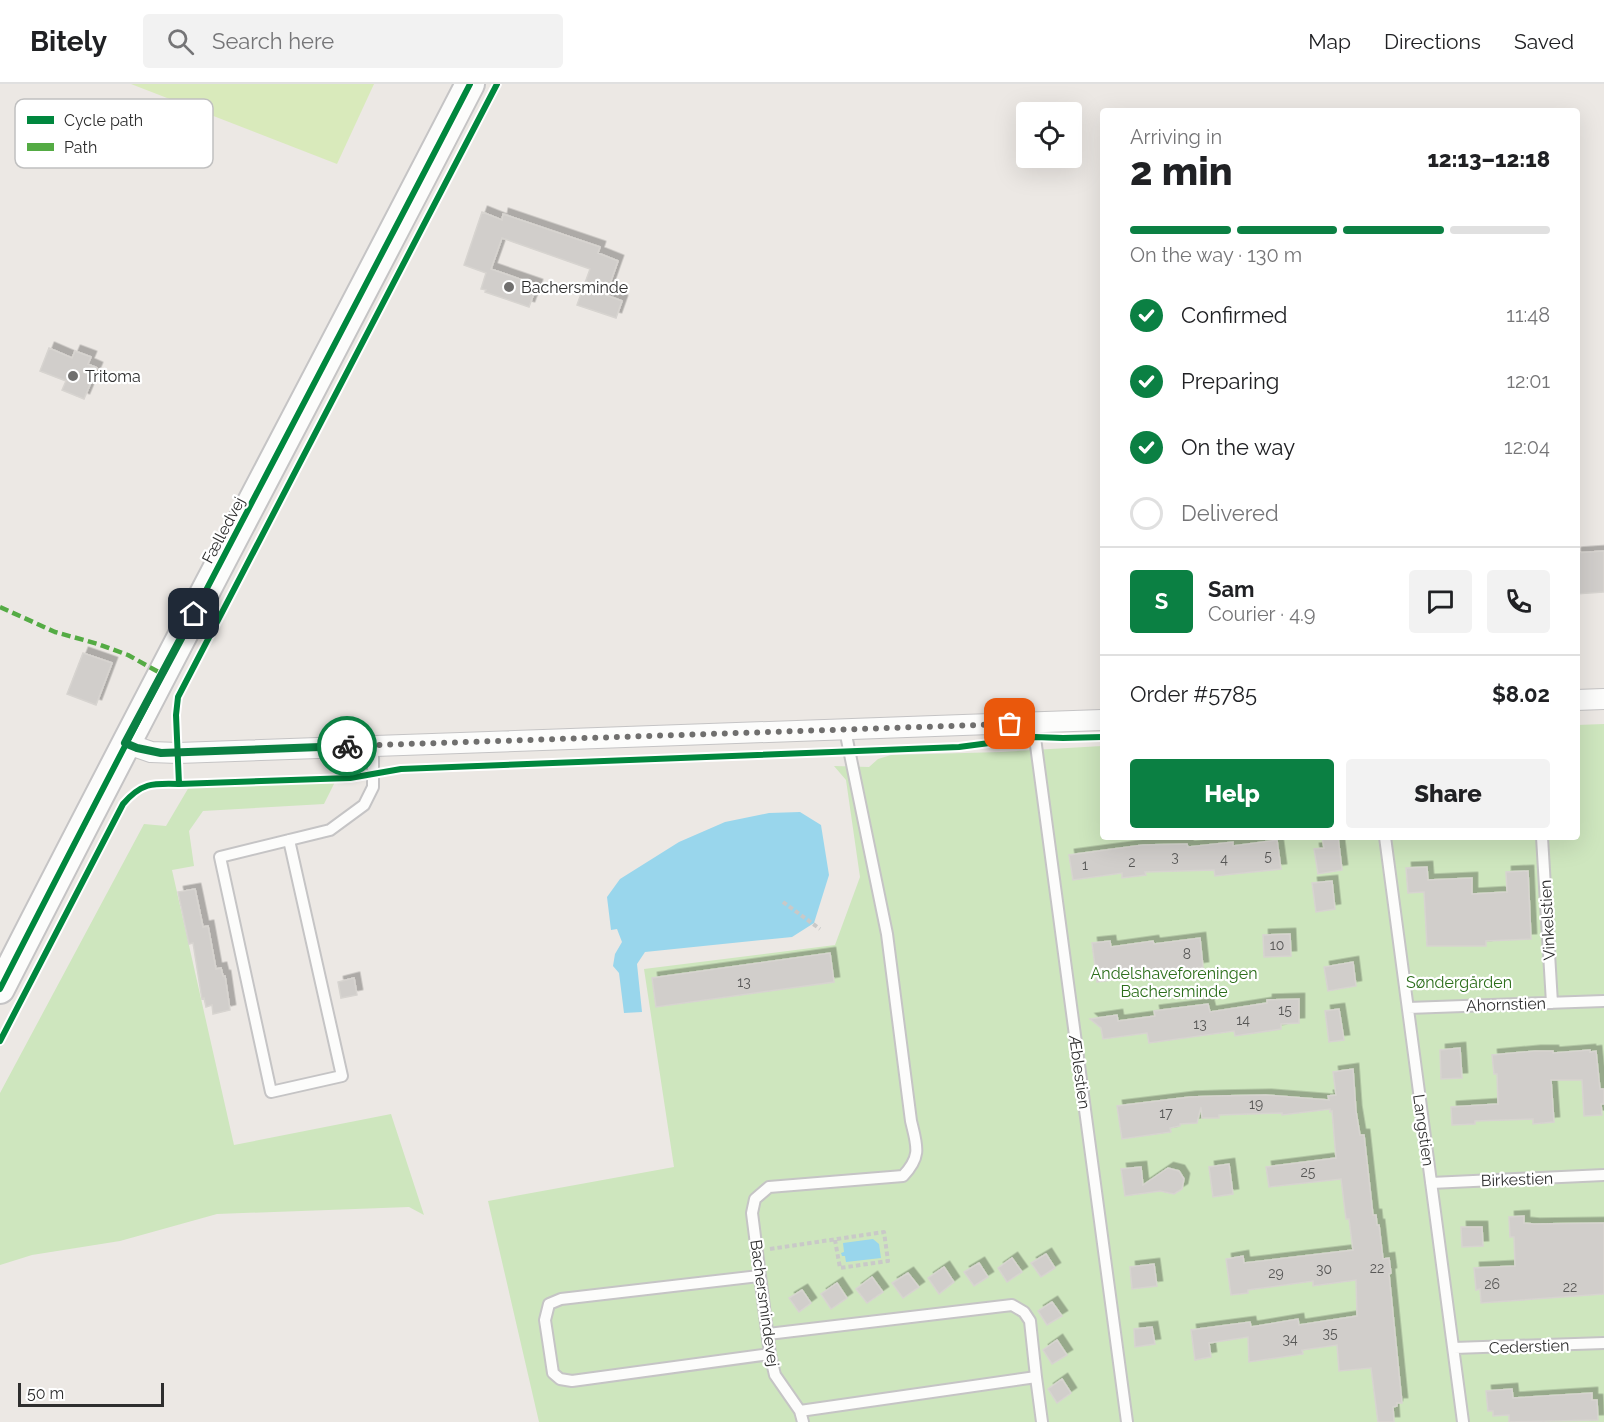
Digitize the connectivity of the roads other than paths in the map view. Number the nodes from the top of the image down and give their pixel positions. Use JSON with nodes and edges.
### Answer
{"nodes":[{"id":1,"x":470,"y":84,"type":"edge"},
{"id":2,"x":1604,"y":699,"type":"edge"},
{"id":3,"x":1580,"y":700,"type":"edge"},
{"id":4,"x":1100,"y":720,"type":"edge"},
{"id":5,"x":1033,"y":723,"type":"junction"},
{"id":6,"x":845,"y":730,"type":"junction"},
{"id":7,"x":125,"y":743,"type":"junction"},
{"id":8,"x":373,"y":745,"type":"junction"},
{"id":9,"x":289,"y":840,"type":"junction"},
{"id":10,"x":1385,"y":840,"type":"edge"},
{"id":11,"x":1542,"y":840,"type":"edge"},
{"id":12,"x":0,"y":989,"type":"edge"},
{"id":13,"x":1604,"y":1001,"type":"edge"},
{"id":14,"x":1552,"y":1003,"type":"junction"},
{"id":15,"x":1408,"y":1008,"type":"junction"},
{"id":16,"x":1604,"y":1175,"type":"edge"},
{"id":17,"x":1431,"y":1183,"type":"junction"},
{"id":18,"x":759,"y":1276,"type":"junction"},
{"id":19,"x":768,"y":1334,"type":"junction"},
{"id":20,"x":1604,"y":1343,"type":"edge"},
{"id":21,"x":1454,"y":1348,"type":"junction"},
{"id":22,"x":770,"y":1354,"type":"junction"},
{"id":23,"x":1036,"y":1377,"type":"junction"},
{"id":24,"x":801,"y":1417,"type":"edge"},
{"id":25,"x":1042,"y":1422,"type":"edge"},
{"id":26,"x":1127,"y":1422,"type":"edge"},
{"id":27,"x":1463,"y":1422,"type":"edge"}],
"edges":[{"from":1,"to":7,"type":"street","name":"Fælledvej"},
{"from":2,"to":3,"type":"street"},
{"from":4,"to":5,"type":"street"},
{"from":5,"to":6,"type":"street"},
{"from":5,"to":26,"type":"lane","name":"Æblestien"},
{"from":6,"to":8,"type":"street"},
{"from":6,"to":18,"type":"lane","name":"Bachersmindevej"},
{"from":7,"to":8,"type":"street"},
{"from":7,"to":12,"type":"street","name":"Fælledvej"},
{"from":8,"to":9,"type":"lane"},
{"from":9,"to":9,"type":"lane"},
{"from":10,"to":15,"type":"lane","name":"Langstien"},
{"from":11,"to":14,"type":"lane","name":"Vinkelstien"},
{"from":13,"to":14,"type":"lane","name":"Ahornstien"},
{"from":14,"to":15,"type":"lane","name":"Ahornstien"},
{"from":15,"to":17,"type":"lane","name":"Langstien"},
{"from":16,"to":17,"type":"lane","name":"Birkestien"},
{"from":17,"to":21,"type":"lane","name":"Langstien"},
{"from":18,"to":19,"type":"lane","name":"Bachersmindevej"},
{"from":18,"to":22,"type":"lane"},
{"from":19,"to":22,"type":"lane","name":"Bachersmindevej"},
{"from":19,"to":23,"type":"lane"},
{"from":20,"to":21,"type":"lane","name":"Cederstien"},
{"from":21,"to":27,"type":"lane","name":"Langstien"},
{"from":22,"to":24,"type":"lane","name":"Bachersmindevej"},
{"from":23,"to":24,"type":"lane"},
{"from":23,"to":25,"type":"lane"}]}
